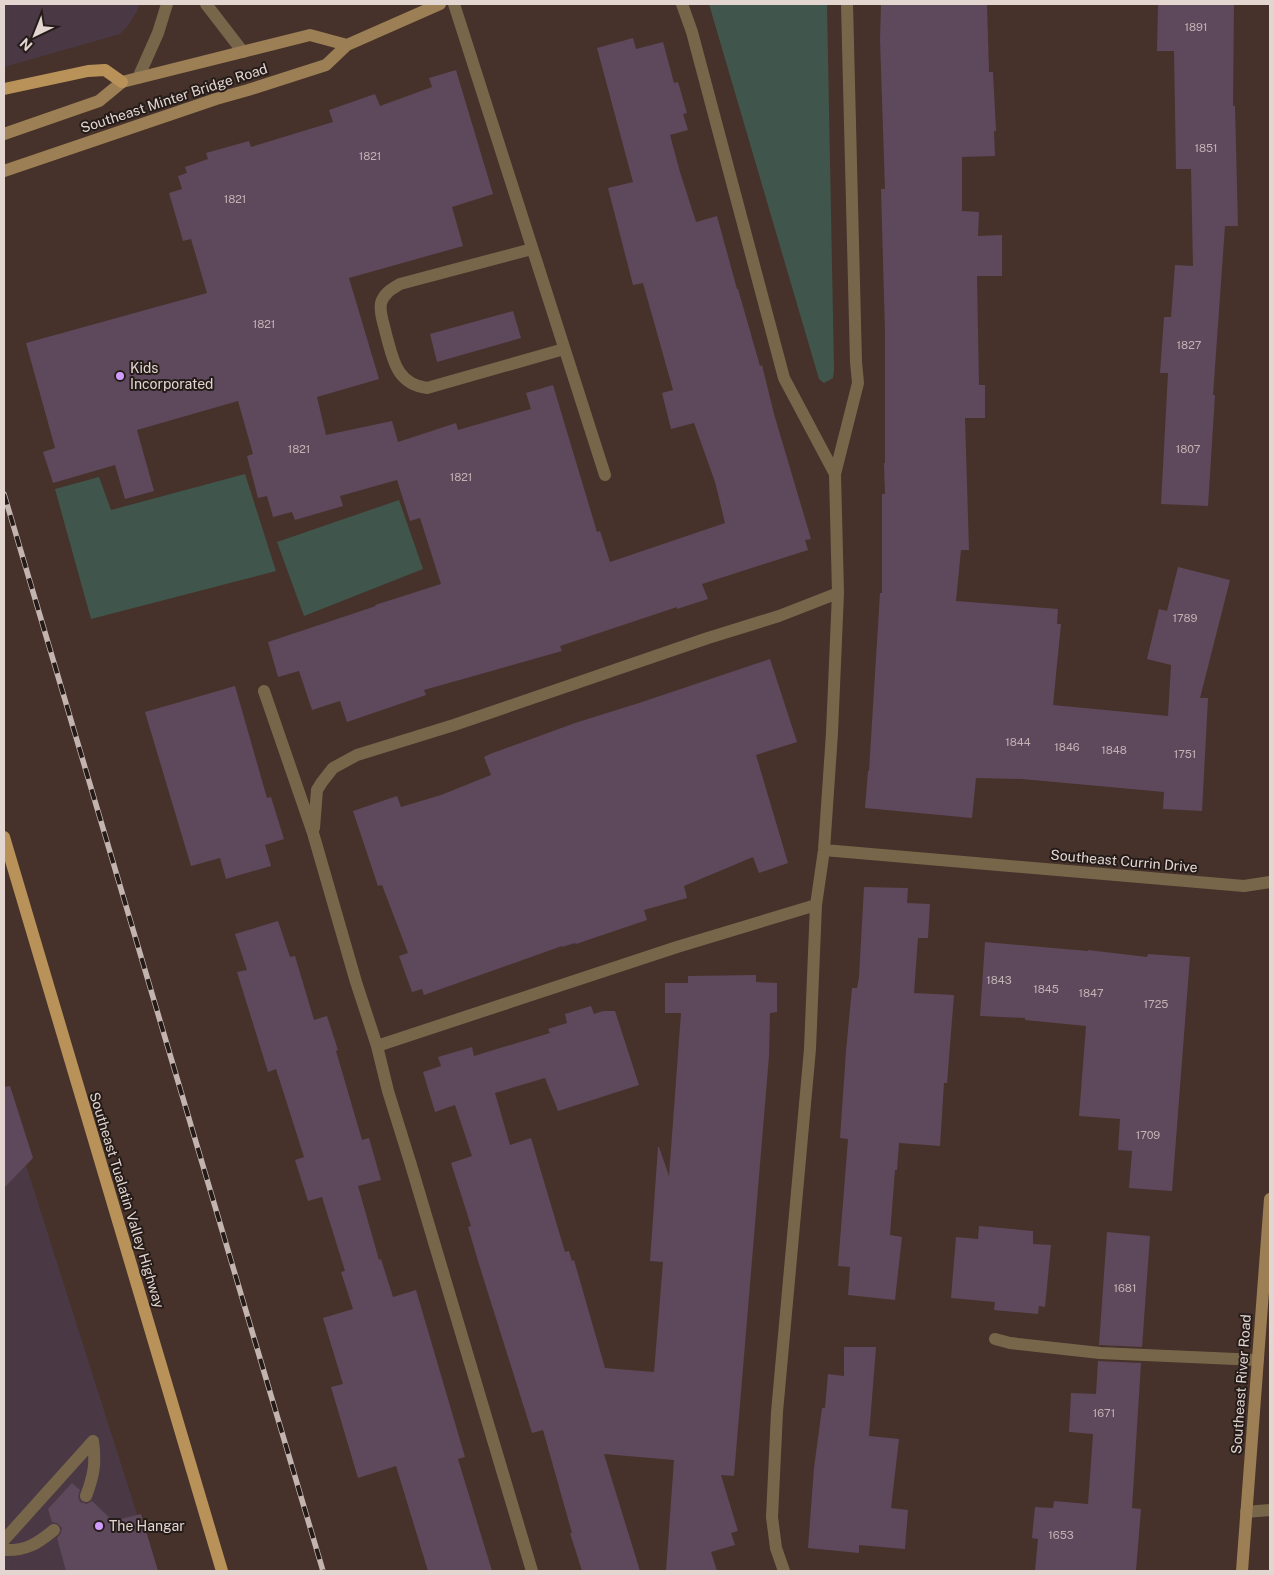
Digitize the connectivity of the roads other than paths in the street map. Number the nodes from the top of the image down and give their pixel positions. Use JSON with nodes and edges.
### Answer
{"nodes":[{"id":1,"x":168,"y":4,"type":"edge"},
{"id":2,"x":206,"y":4,"type":"edge"},
{"id":3,"x":440,"y":4,"type":"edge"},
{"id":4,"x":454,"y":4,"type":"edge"},
{"id":5,"x":682,"y":4,"type":"edge"},
{"id":6,"x":847,"y":4,"type":"edge"},
{"id":7,"x":347,"y":44,"type":"junction"},
{"id":8,"x":243,"y":52,"type":"junction"},
{"id":9,"x":138,"y":78,"type":"junction"},
{"id":10,"x":122,"y":82,"type":"junction"},
{"id":11,"x":4,"y":89,"type":"edge"},
{"id":12,"x":4,"y":134,"type":"edge"},
{"id":13,"x":4,"y":171,"type":"edge"},
{"id":14,"x":532,"y":248,"type":"junction"},
{"id":15,"x":564,"y":348,"type":"junction"},
{"id":16,"x":835,"y":474,"type":"junction"},
{"id":17,"x":605,"y":475,"type":"dead end"},
{"id":18,"x":838,"y":593,"type":"junction"},
{"id":19,"x":264,"y":691,"type":"dead end"},
{"id":20,"x":313,"y":833,"type":"junction"},
{"id":21,"x":4,"y":837,"type":"edge"},
{"id":22,"x":824,"y":850,"type":"junction"},
{"id":23,"x":1270,"y":882,"type":"edge"},
{"id":24,"x":816,"y":905,"type":"junction"},
{"id":25,"x":377,"y":1046,"type":"junction"},
{"id":26,"x":1270,"y":1199,"type":"edge"},
{"id":27,"x":995,"y":1339,"type":"dead end"},
{"id":28,"x":1258,"y":1360,"type":"junction"},
{"id":29,"x":86,"y":1496,"type":"dead end"},
{"id":30,"x":1270,"y":1510,"type":"edge"},
{"id":31,"x":1246,"y":1512,"type":"junction"},
{"id":32,"x":54,"y":1530,"type":"dead end"},
{"id":33,"x":4,"y":1540,"type":"edge"},
{"id":34,"x":4,"y":1550,"type":"edge"},
{"id":35,"x":222,"y":1571,"type":"edge"},
{"id":36,"x":532,"y":1571,"type":"edge"},
{"id":37,"x":784,"y":1571,"type":"edge"},
{"id":38,"x":1242,"y":1571,"type":"edge"}],
"edges":[{"from":1,"to":9,"type":"street"},
{"from":2,"to":8,"type":"street"},
{"from":3,"to":7,"type":"main road","name":"Southeast Minter Bridge Road"},
{"from":4,"to":14,"type":"street"},
{"from":5,"to":16,"type":"street"},
{"from":6,"to":16,"type":"street"},
{"from":7,"to":8,"type":"main road","name":"Southeast Minter Bridge Road"},
{"from":7,"to":13,"type":"main road","name":"Southeast Minter Bridge Road"},
{"from":8,"to":9,"type":"main road","name":"Southeast Minter Bridge Road"},
{"from":9,"to":10,"type":"main road","name":"Southeast Minter Bridge Road"},
{"from":10,"to":11,"type":"main road"},
{"from":10,"to":12,"type":"main road","name":"Southeast Minter Bridge Road"},
{"from":14,"to":15,"type":"street"},
{"from":14,"to":15,"type":"street"},
{"from":15,"to":17,"type":"street"},
{"from":16,"to":18,"type":"street"},
{"from":18,"to":20,"type":"street"},
{"from":18,"to":22,"type":"street"},
{"from":19,"to":20,"type":"street"},
{"from":20,"to":25,"type":"street"},
{"from":21,"to":35,"type":"main road","name":"Southeast Tualatin Valley Highway"},
{"from":22,"to":23,"type":"street","name":"Southeast Currin Drive"},
{"from":22,"to":24,"type":"street"},
{"from":24,"to":25,"type":"street"},
{"from":24,"to":37,"type":"street"},
{"from":25,"to":36,"type":"street"},
{"from":26,"to":28,"type":"main road","name":"Southeast River Road"},
{"from":27,"to":28,"type":"street"},
{"from":28,"to":31,"type":"main road","name":"Southeast River Road"},
{"from":29,"to":33,"type":"street"},
{"from":30,"to":31,"type":"street"},
{"from":31,"to":38,"type":"main road","name":"Southeast River Road"},
{"from":32,"to":34,"type":"street"}]}
